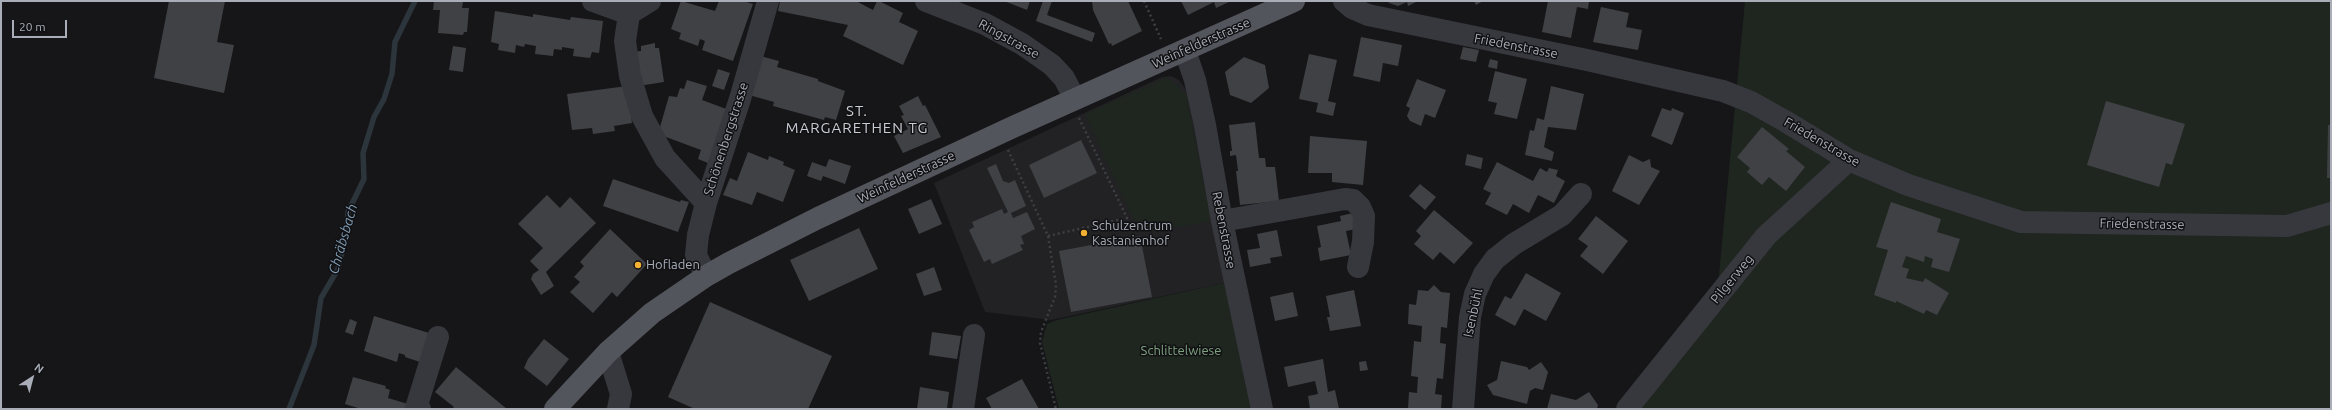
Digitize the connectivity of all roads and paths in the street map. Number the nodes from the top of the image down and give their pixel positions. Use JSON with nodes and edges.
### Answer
{"nodes":[{"id":1,"x":593,"y":1,"type":"edge"},
{"id":2,"x":650,"y":1,"type":"edge"},
{"id":3,"x":768,"y":1,"type":"edge"},
{"id":4,"x":926,"y":1,"type":"edge"},
{"id":5,"x":1144,"y":1,"type":"edge"},
{"id":6,"x":1294,"y":1,"type":"edge"},
{"id":7,"x":1344,"y":1,"type":"edge"},
{"id":8,"x":629,"y":14,"type":"junction"},
{"id":9,"x":1177,"y":55,"type":"junction"},
{"id":10,"x":1072,"y":100,"type":"junction"},
{"id":11,"x":1006,"y":146,"type":"dead end"},
{"id":12,"x":1849,"y":160,"type":"junction"},
{"id":13,"x":1581,"y":194,"type":"dead end"},
{"id":14,"x":706,"y":203,"type":"junction"},
{"id":15,"x":2331,"y":213,"type":"edge"},
{"id":16,"x":1222,"y":221,"type":"junction"},
{"id":17,"x":1048,"y":236,"type":"junction"},
{"id":18,"x":1358,"y":267,"type":"dead end"},
{"id":19,"x":706,"y":276,"type":"junction"},
{"id":20,"x":974,"y":335,"type":"dead end"},
{"id":21,"x":438,"y":337,"type":"dead end"},
{"id":22,"x":608,"y":352,"type":"junction"},
{"id":23,"x":417,"y":409,"type":"edge"},
{"id":24,"x":556,"y":409,"type":"edge"},
{"id":25,"x":618,"y":409,"type":"edge"},
{"id":26,"x":963,"y":409,"type":"edge"},
{"id":27,"x":1056,"y":409,"type":"edge"},
{"id":28,"x":1262,"y":409,"type":"edge"},
{"id":29,"x":1463,"y":409,"type":"edge"},
{"id":30,"x":1627,"y":409,"type":"edge"}],
"edges":[{"from":1,"to":8,"type":"street"},
{"from":2,"to":8,"type":"street"},
{"from":3,"to":14,"type":"street","name":"Schönenbergstrasse"},
{"from":4,"to":10,"type":"street","name":"Ringstrasse"},
{"from":5,"to":9,"type":"path"},
{"from":6,"to":9,"type":"main road","name":"Weinfelderstrasse"},
{"from":7,"to":12,"type":"street","name":"Friedenstrasse"},
{"from":8,"to":14,"type":"street"},
{"from":9,"to":10,"type":"main road","name":"Weinfelderstrasse"},
{"from":9,"to":16,"type":"street","name":"Rebenstrasse"},
{"from":10,"to":17,"type":"path"},
{"from":10,"to":19,"type":"main road","name":"Weinfelderstrasse"},
{"from":11,"to":17,"type":"path"},
{"from":12,"to":15,"type":"street","name":"Friedenstrasse"},
{"from":12,"to":30,"type":"street","name":"Pilgerweg"},
{"from":13,"to":29,"type":"street","name":"Isenbühl"},
{"from":14,"to":19,"type":"street","name":"Schönenbergstrasse"},
{"from":16,"to":18,"type":"street"},
{"from":16,"to":28,"type":"street","name":"Rebenstrasse"},
{"from":17,"to":27,"type":"path"},
{"from":19,"to":22,"type":"main road","name":"Weinfelderstrasse"},
{"from":20,"to":26,"type":"street"},
{"from":21,"to":23,"type":"street"},
{"from":22,"to":24,"type":"main road","name":"Weinfelderstrasse"},
{"from":22,"to":25,"type":"street"}]}
